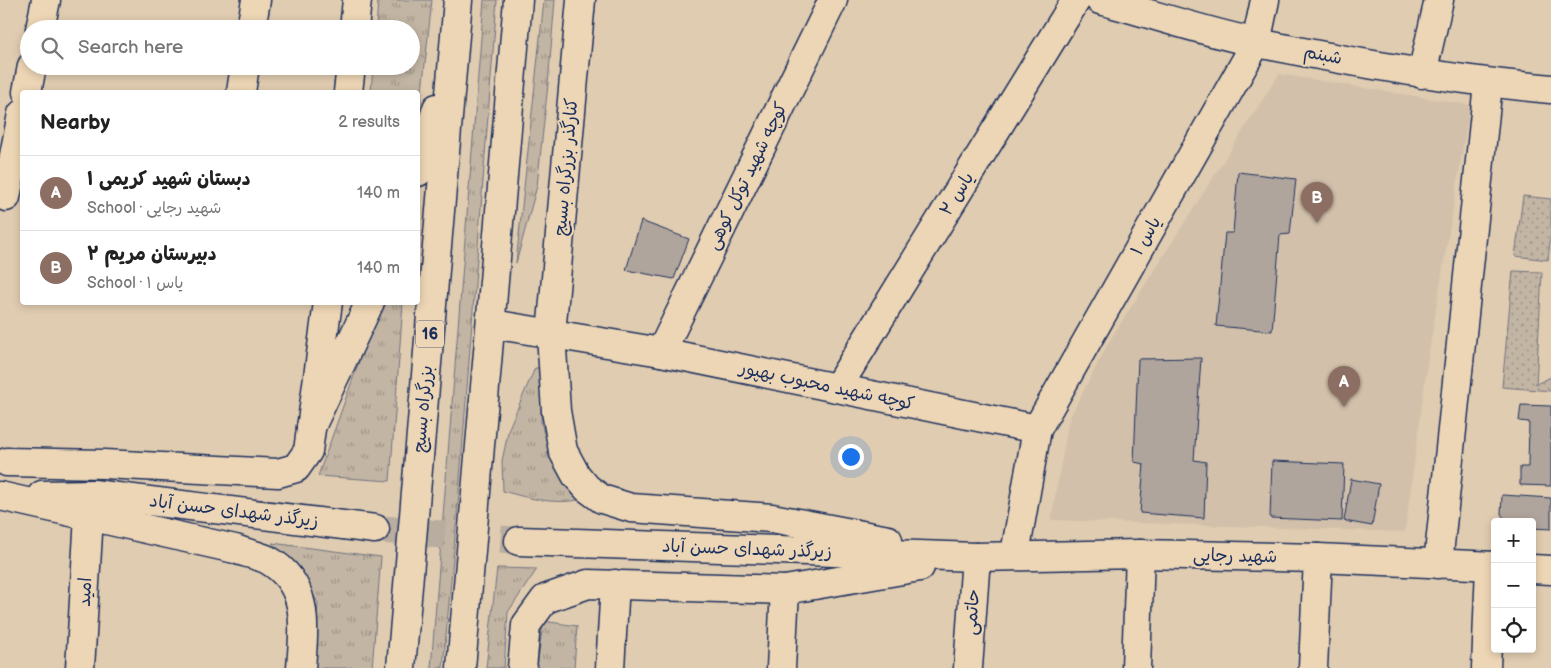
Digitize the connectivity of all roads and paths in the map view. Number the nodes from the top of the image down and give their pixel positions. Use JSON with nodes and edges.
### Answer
{"nodes":[{"id":1,"x":46,"y":0,"type":"edge"},
{"id":2,"x":256,"y":0,"type":"edge"},
{"id":3,"x":357,"y":0,"type":"edge"},
{"id":4,"x":458,"y":0,"type":"edge"},
{"id":5,"x":518,"y":0,"type":"edge"},
{"id":6,"x":581,"y":0,"type":"edge"},
{"id":7,"x":833,"y":0,"type":"edge"},
{"id":8,"x":1076,"y":0,"type":"edge"},
{"id":9,"x":1100,"y":0,"type":"edge"},
{"id":10,"x":1265,"y":0,"type":"edge"},
{"id":11,"x":1439,"y":0,"type":"edge"},
{"id":12,"x":42,"y":20,"type":"edge"},
{"id":13,"x":253,"y":20,"type":"edge"},
{"id":14,"x":355,"y":20,"type":"edge"},
{"id":15,"x":1256,"y":42,"type":"junction"},
{"id":16,"x":453,"y":57,"type":"junction"},
{"id":17,"x":1422,"y":74,"type":"junction"},
{"id":18,"x":30,"y":75,"type":"edge"},
{"id":19,"x":244,"y":75,"type":"edge"},
{"id":20,"x":349,"y":75,"type":"edge"},
{"id":21,"x":1488,"y":84,"type":"junction"},
{"id":22,"x":1551,"y":89,"type":"edge"},
{"id":23,"x":27,"y":90,"type":"edge"},
{"id":24,"x":241,"y":90,"type":"edge"},
{"id":25,"x":348,"y":90,"type":"edge"},
{"id":26,"x":20,"y":127,"type":"edge"},
{"id":27,"x":420,"y":165,"type":"edge"},
{"id":28,"x":9,"y":198,"type":"edge"},
{"id":29,"x":328,"y":305,"type":"edge"},
{"id":30,"x":369,"y":305,"type":"edge"},
{"id":31,"x":492,"y":324,"type":"junction"},
{"id":32,"x":551,"y":334,"type":"junction"},
{"id":33,"x":661,"y":352,"type":"junction"},
{"id":34,"x":837,"y":388,"type":"junction"},
{"id":35,"x":312,"y":427,"type":"junction"},
{"id":36,"x":1036,"y":429,"type":"junction"},
{"id":37,"x":4,"y":462,"type":"edge"},
{"id":38,"x":0,"y":496,"type":"edge"},
{"id":39,"x":91,"y":505,"type":"junction"},
{"id":40,"x":375,"y":529,"type":"tunnel mouth"},
{"id":41,"x":519,"y":541,"type":"tunnel mouth"},
{"id":42,"x":1015,"y":554,"type":"junction"},
{"id":43,"x":1140,"y":554,"type":"junction"},
{"id":44,"x":976,"y":557,"type":"junction"},
{"id":45,"x":1318,"y":558,"type":"junction"},
{"id":46,"x":1438,"y":564,"type":"junction"},
{"id":47,"x":1491,"y":566,"type":"edge"},
{"id":48,"x":1536,"y":569,"type":"edge"},
{"id":49,"x":1551,"y":570,"type":"edge"},
{"id":50,"x":1491,"y":583,"type":"edge"},
{"id":51,"x":615,"y":584,"type":"junction"},
{"id":52,"x":785,"y":590,"type":"junction"},
{"id":53,"x":80,"y":668,"type":"edge"},
{"id":54,"x":301,"y":668,"type":"edge"},
{"id":55,"x":401,"y":668,"type":"edge"},
{"id":56,"x":462,"y":668,"type":"edge"},
{"id":57,"x":522,"y":668,"type":"edge"},
{"id":58,"x":610,"y":668,"type":"edge"},
{"id":59,"x":781,"y":668,"type":"edge"},
{"id":60,"x":968,"y":668,"type":"edge"},
{"id":61,"x":1136,"y":668,"type":"edge"},
{"id":62,"x":1313,"y":668,"type":"edge"},
{"id":63,"x":1486,"y":668,"type":"edge"}],
"edges":[{"from":1,"to":12,"type":"main road"},
{"from":2,"to":13,"type":"main road"},
{"from":3,"to":14,"type":"main road"},
{"from":4,"to":16,"type":"main road","name":"بزرگراه بسیج","number":"16"},
{"from":5,"to":31,"type":"main road"},
{"from":6,"to":32,"type":"main road","name":"کنارگذر بزرگراه بسیج"},
{"from":7,"to":33,"type":"main road","name":"کوچه شهید توکل کوهی"},
{"from":8,"to":34,"type":"main road","name":"یاس ۲"},
{"from":9,"to":15,"type":"main road","name":"شبنم"},
{"from":10,"to":15,"type":"main road","name":"یاس ۱"},
{"from":11,"to":17,"type":"main road"},
{"from":15,"to":17,"type":"main road","name":"شبنم"},
{"from":15,"to":36,"type":"main road","name":"یاس ۱"},
{"from":16,"to":27,"type":"main road"},
{"from":16,"to":55,"type":"main road","name":"بزرگراه بسیج","number":"16"},
{"from":17,"to":21,"type":"main road","name":"شبنم"},
{"from":18,"to":23,"type":"main road"},
{"from":19,"to":24,"type":"main road"},
{"from":20,"to":25,"type":"main road"},
{"from":21,"to":22,"type":"main road","name":"شبنم"},
{"from":21,"to":46,"type":"main road"},
{"from":26,"to":28,"type":"main road"},
{"from":29,"to":35,"type":"main road"},
{"from":30,"to":35,"type":"main road"},
{"from":31,"to":32,"type":"main road","name":"کوچه شهید محبوب بهپور"},
{"from":31,"to":56,"type":"main road"},
{"from":32,"to":33,"type":"main road","name":"کوچه شهید محبوب بهپور"},
{"from":32,"to":44,"type":"main road","name":"کنارگذر بزرگراه بسیج"},
{"from":33,"to":34,"type":"main road","name":"کوچه شهید محبوب بهپور"},
{"from":34,"to":36,"type":"main road","name":"کوچه شهید محبوب بهپور"},
{"from":35,"to":37,"type":"main road"},
{"from":36,"to":42,"type":"main road"},
{"from":37,"to":39,"type":"main road"},
{"from":38,"to":39,"type":"main road"},
{"from":39,"to":40,"type":"main road","name":"زیرگذر شهدای حسن آباد"},
{"from":39,"to":53,"type":"main road","name":"امید"},
{"from":39,"to":54,"type":"main road"},
{"from":41,"to":44,"type":"main road","name":"زیرگذر شهدای حسن آباد"},
{"from":42,"to":43,"type":"main road","name":"شهید رجایی"},
{"from":42,"to":44,"type":"main road","name":"شهید رجایی"},
{"from":43,"to":45,"type":"main road","name":"شهید رجایی"},
{"from":43,"to":61,"type":"main road"},
{"from":44,"to":52,"type":"main road"},
{"from":44,"to":60,"type":"main road","name":"حاتمی"},
{"from":45,"to":46,"type":"main road","name":"شهید رجایی"},
{"from":45,"to":62,"type":"main road"},
{"from":46,"to":47,"type":"main road","name":"شهید رجایی"},
{"from":48,"to":49,"type":"main road"},
{"from":50,"to":63,"type":"main road"},
{"from":51,"to":52,"type":"main road"},
{"from":51,"to":57,"type":"main road"},
{"from":51,"to":58,"type":"main road"},
{"from":52,"to":59,"type":"main road"}]}
